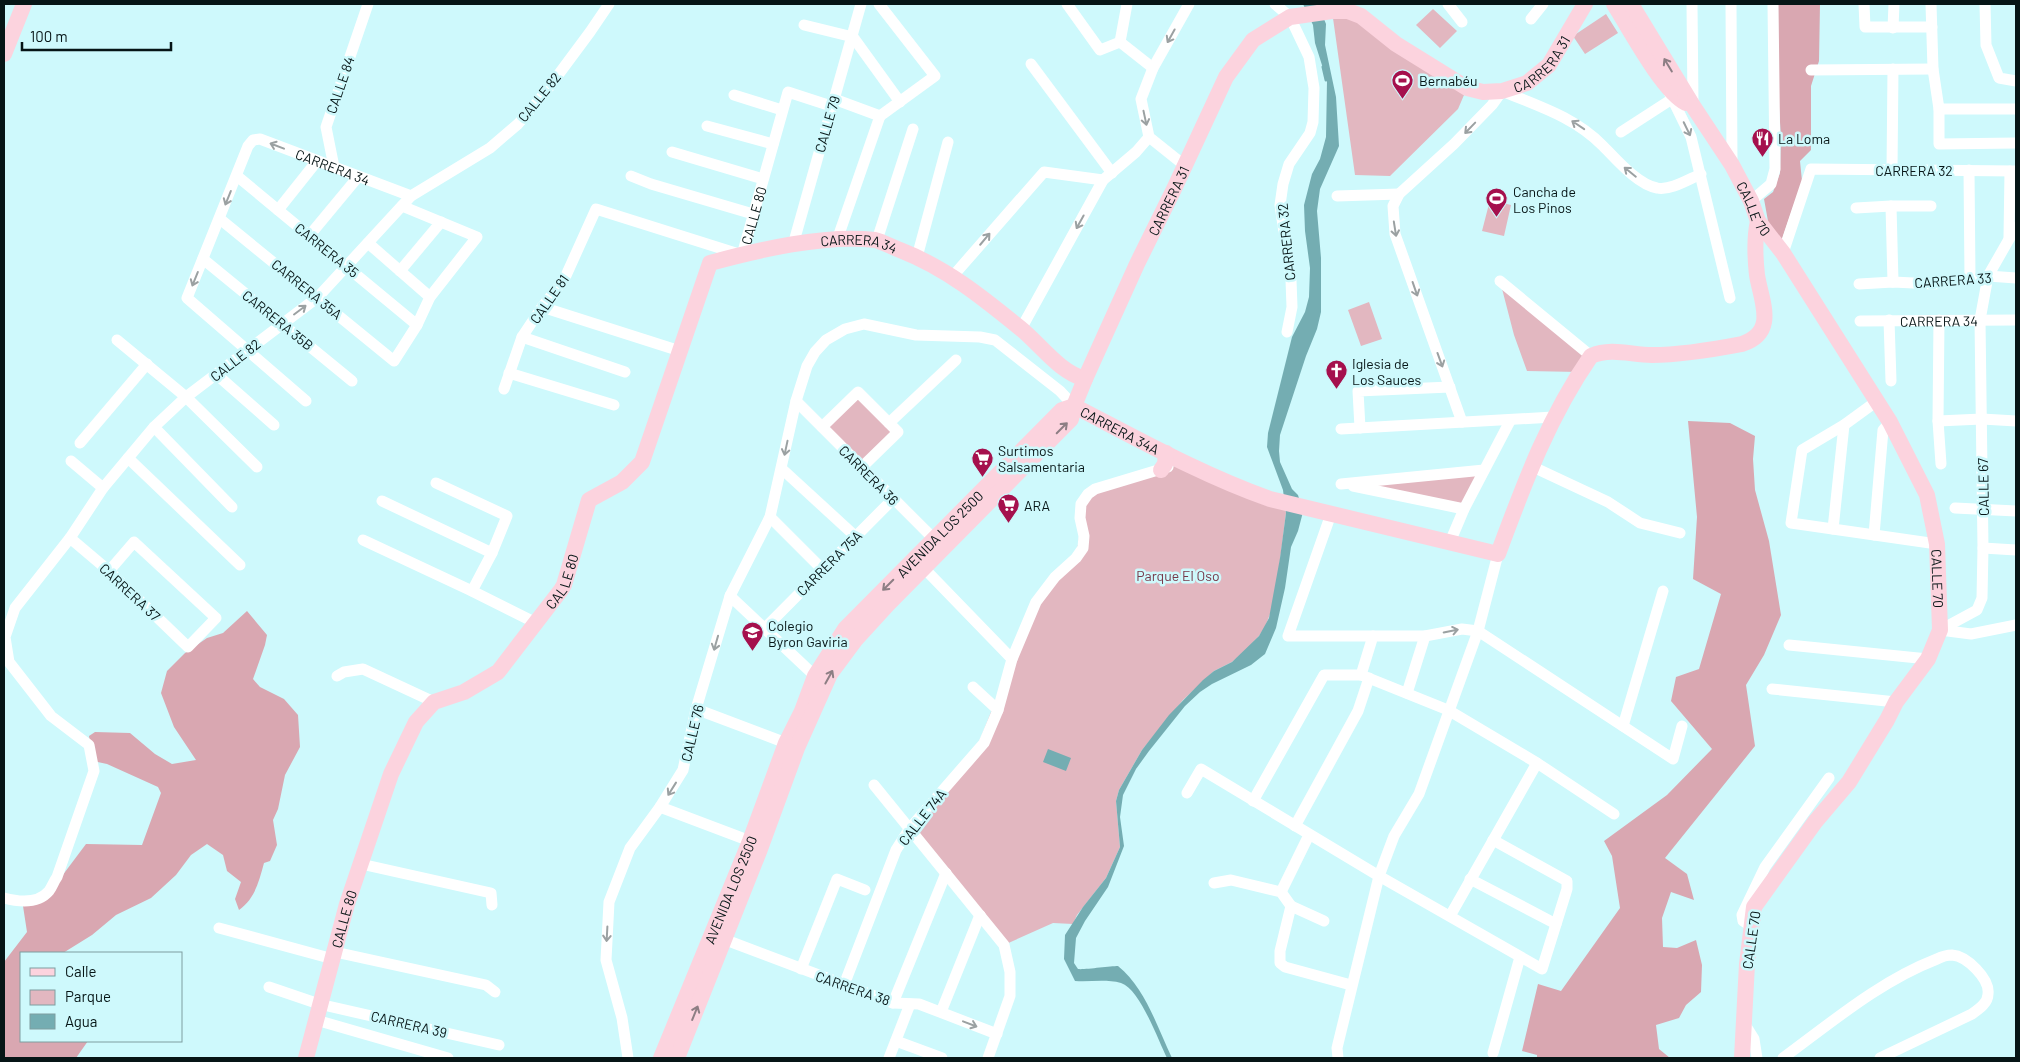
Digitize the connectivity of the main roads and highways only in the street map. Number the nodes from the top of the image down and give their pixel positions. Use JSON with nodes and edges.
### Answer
{"nodes":[{"id":1,"x":24,"y":4,"type":"edge"},
{"id":2,"x":1585,"y":4,"type":"edge"},
{"id":3,"x":1614,"y":4,"type":"edge"},
{"id":4,"x":1636,"y":6,"type":"edge"},
{"id":5,"x":4,"y":54,"type":"edge"},
{"id":6,"x":1693,"y":106,"type":"junction"},
{"id":7,"x":1758,"y":221,"type":"junction"},
{"id":8,"x":742,"y":254,"type":"joint"},
{"id":9,"x":1085,"y":379,"type":"junction"},
{"id":10,"x":1074,"y":406,"type":"junction"},
{"id":11,"x":1166,"y":453,"type":"junction"},
{"id":12,"x":1161,"y":470,"type":"road end"},
{"id":13,"x":920,"y":563,"type":"junction"},
{"id":14,"x":718,"y":937,"type":"junction"},
{"id":15,"x":306,"y":1058,"type":"edge"},
{"id":16,"x":661,"y":1058,"type":"edge"},
{"id":17,"x":677,"y":1058,"type":"edge"},
{"id":18,"x":1742,"y":1058,"type":"edge"}],
"edges":[{"from":1,"to":5,"type":"main road"},
{"from":2,"to":9,"type":"main road","name":"CARRERA 31"},
{"from":3,"to":6,"type":"main road","name":"CALLE 70"},
{"from":6,"to":4,"type":"main road","name":"CALLE 70","one_way":true},
{"from":6,"to":7,"type":"main road","name":"CALLE 70"},
{"from":7,"to":11,"type":"main road","name":"CARRERA 34A"},
{"from":7,"to":18,"type":"main road","name":"CALLE 70"},
{"from":8,"to":9,"type":"main road","name":"CARRERA 34"},
{"from":8,"to":15,"type":"main road","name":"CALLE 80"},
{"from":9,"to":10,"type":"main road","name":"CARRERA 31"},
{"from":10,"to":11,"type":"main road","name":"CARRERA 34A"},
{"from":10,"to":13,"type":"main road","name":"AVENIDA LOS 2500"},
{"from":11,"to":12,"type":"main road"},
{"from":14,"to":13,"type":"main road","name":"AVENIDA LOS 2500","one_way":true},
{"from":13,"to":14,"type":"main road","name":"AVENIDA LOS 2500","one_way":true},
{"from":14,"to":16,"type":"main road","name":"AVENIDA LOS 2500"},
{"from":17,"to":14,"type":"main road","name":"AVENIDA LOS 2500","one_way":true}]}
